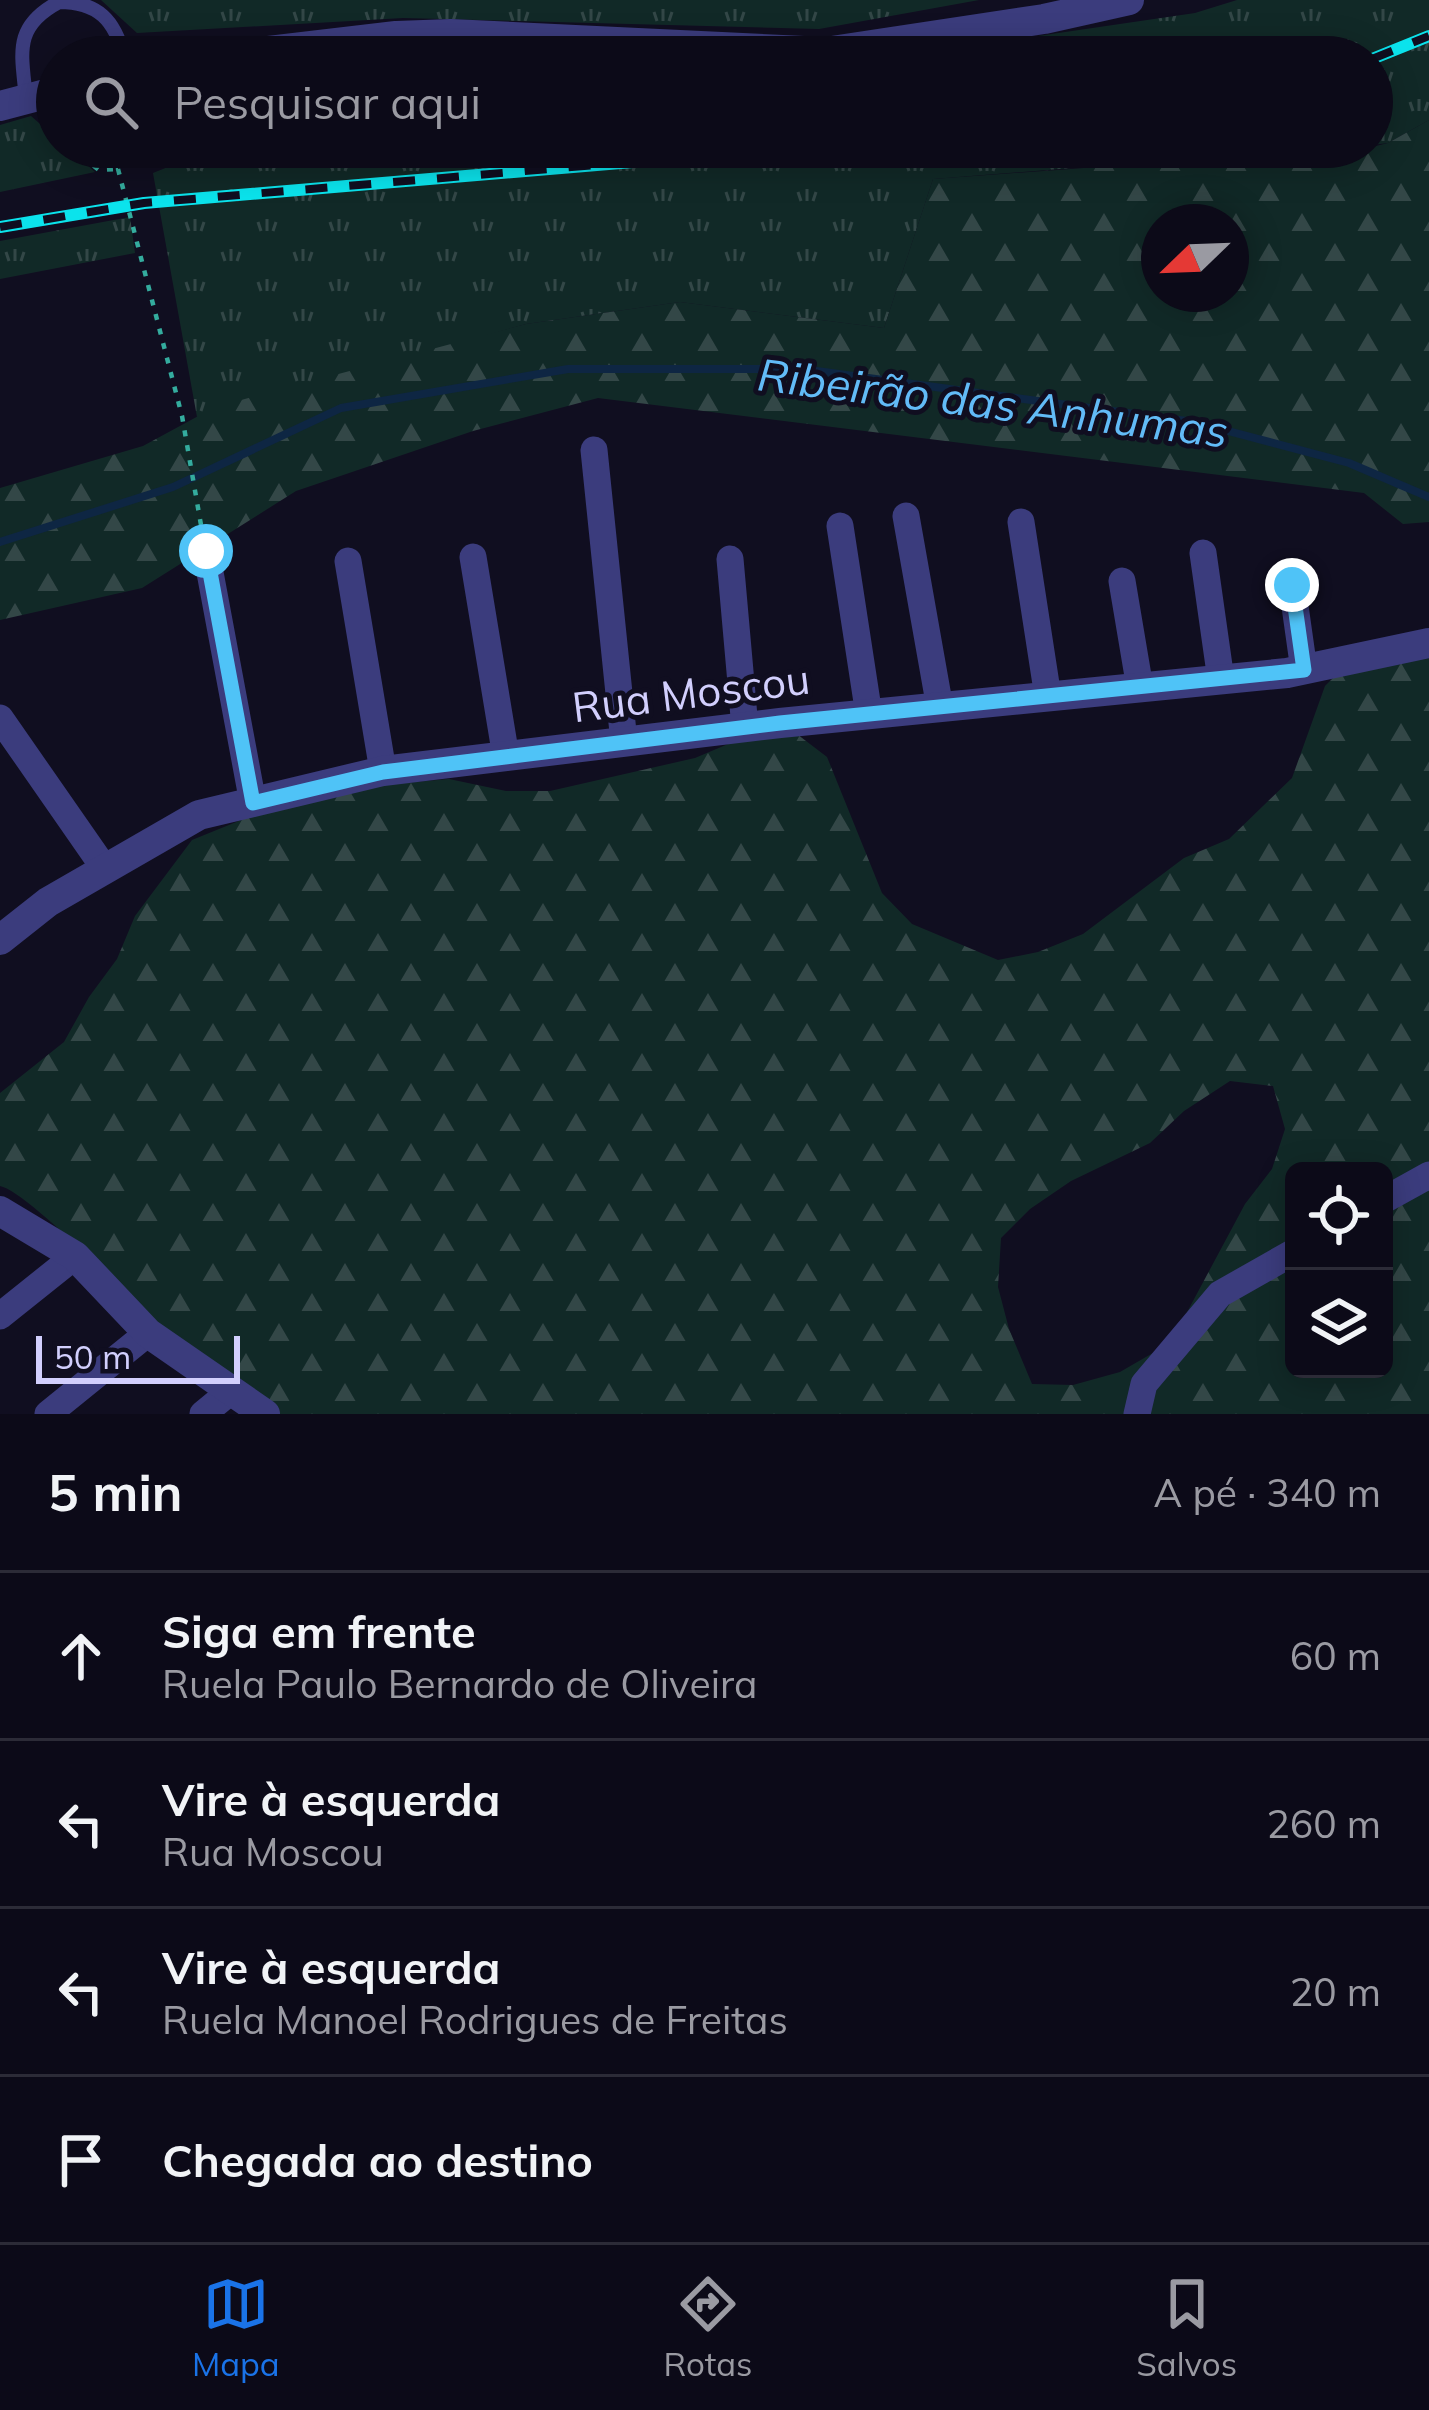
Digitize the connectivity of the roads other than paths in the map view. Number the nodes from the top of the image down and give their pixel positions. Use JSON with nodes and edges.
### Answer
{"nodes":[{"id":1,"x":1129,"y":0,"type":"edge"},
{"id":2,"x":117,"y":36,"type":"edge"},
{"id":3,"x":396,"y":36,"type":"edge"},
{"id":4,"x":493,"y":36,"type":"edge"},
{"id":5,"x":932,"y":36,"type":"edge"},
{"id":6,"x":13,"y":103,"type":"edge"},
{"id":7,"x":594,"y":450,"type":"dead end"},
{"id":8,"x":906,"y":516,"type":"dead end"},
{"id":9,"x":1021,"y":522,"type":"dead end"},
{"id":10,"x":840,"y":526,"type":"dead end"},
{"id":11,"x":206,"y":551,"type":"road end"},
{"id":12,"x":1203,"y":553,"type":"dead end"},
{"id":13,"x":473,"y":557,"type":"dead end"},
{"id":14,"x":730,"y":559,"type":"dead end"},
{"id":15,"x":347,"y":561,"type":"dead end"},
{"id":16,"x":1122,"y":581,"type":"dead end"},
{"id":17,"x":1292,"y":585,"type":"dead end"},
{"id":18,"x":1429,"y":643,"type":"edge"},
{"id":19,"x":1304,"y":670,"type":"junction"},
{"id":20,"x":1221,"y":680,"type":"junction"},
{"id":21,"x":1140,"y":688,"type":"junction"},
{"id":22,"x":1048,"y":697,"type":"junction"},
{"id":23,"x":940,"y":708,"type":"junction"},
{"id":24,"x":869,"y":715,"type":"junction"},
{"id":25,"x":0,"y":718,"type":"edge"},
{"id":26,"x":746,"y":728,"type":"junction"},
{"id":27,"x":624,"y":742,"type":"junction"},
{"id":28,"x":506,"y":757,"type":"junction"},
{"id":29,"x":383,"y":772,"type":"junction"},
{"id":30,"x":253,"y":803,"type":"junction"},
{"id":31,"x":106,"y":869,"type":"junction"},
{"id":32,"x":0,"y":939,"type":"edge"},
{"id":33,"x":1429,"y":1175,"type":"edge"},
{"id":34,"x":1393,"y":1196,"type":"edge"},
{"id":35,"x":0,"y":1211,"type":"edge"},
{"id":36,"x":75,"y":1256,"type":"junction"},
{"id":37,"x":1285,"y":1257,"type":"edge"},
{"id":38,"x":0,"y":1316,"type":"edge"},
{"id":39,"x":148,"y":1333,"type":"junction"},
{"id":40,"x":231,"y":1391,"type":"junction"},
{"id":41,"x":48,"y":1414,"type":"edge"},
{"id":42,"x":203,"y":1414,"type":"edge"},
{"id":43,"x":265,"y":1414,"type":"edge"},
{"id":44,"x":1137,"y":1414,"type":"edge"}],
"edges":[{"from":1,"to":5,"type":"street"},
{"from":2,"to":6,"type":"lane"},
{"from":3,"to":4,"type":"street"},
{"from":7,"to":27,"type":"street"},
{"from":8,"to":23,"type":"street"},
{"from":9,"to":22,"type":"street"},
{"from":10,"to":24,"type":"street"},
{"from":11,"to":30,"type":"street"},
{"from":12,"to":20,"type":"street"},
{"from":13,"to":28,"type":"street"},
{"from":14,"to":26,"type":"street"},
{"from":15,"to":29,"type":"street"},
{"from":16,"to":21,"type":"street"},
{"from":17,"to":19,"type":"street"},
{"from":18,"to":19,"type":"street","name":"Rua Moscou"},
{"from":19,"to":20,"type":"street","name":"Rua Moscou"},
{"from":20,"to":21,"type":"street","name":"Rua Moscou"},
{"from":21,"to":22,"type":"street","name":"Rua Moscou"},
{"from":22,"to":23,"type":"street","name":"Rua Moscou"},
{"from":23,"to":24,"type":"street","name":"Rua Moscou"},
{"from":24,"to":26,"type":"street","name":"Rua Moscou"},
{"from":25,"to":31,"type":"street"},
{"from":26,"to":27,"type":"street","name":"Rua Moscou"},
{"from":27,"to":28,"type":"street","name":"Rua Moscou"},
{"from":28,"to":29,"type":"street","name":"Rua Moscou"},
{"from":29,"to":30,"type":"street","name":"Rua Moscou"},
{"from":30,"to":31,"type":"street","name":"Rua Moscou"},
{"from":31,"to":32,"type":"street","name":"Rua Moscou"},
{"from":33,"to":34,"type":"street"},
{"from":35,"to":36,"type":"street"},
{"from":36,"to":38,"type":"street"},
{"from":36,"to":39,"type":"street"},
{"from":37,"to":44,"type":"street"},
{"from":39,"to":40,"type":"street"},
{"from":39,"to":41,"type":"street"},
{"from":40,"to":42,"type":"street"},
{"from":40,"to":43,"type":"street"}]}
